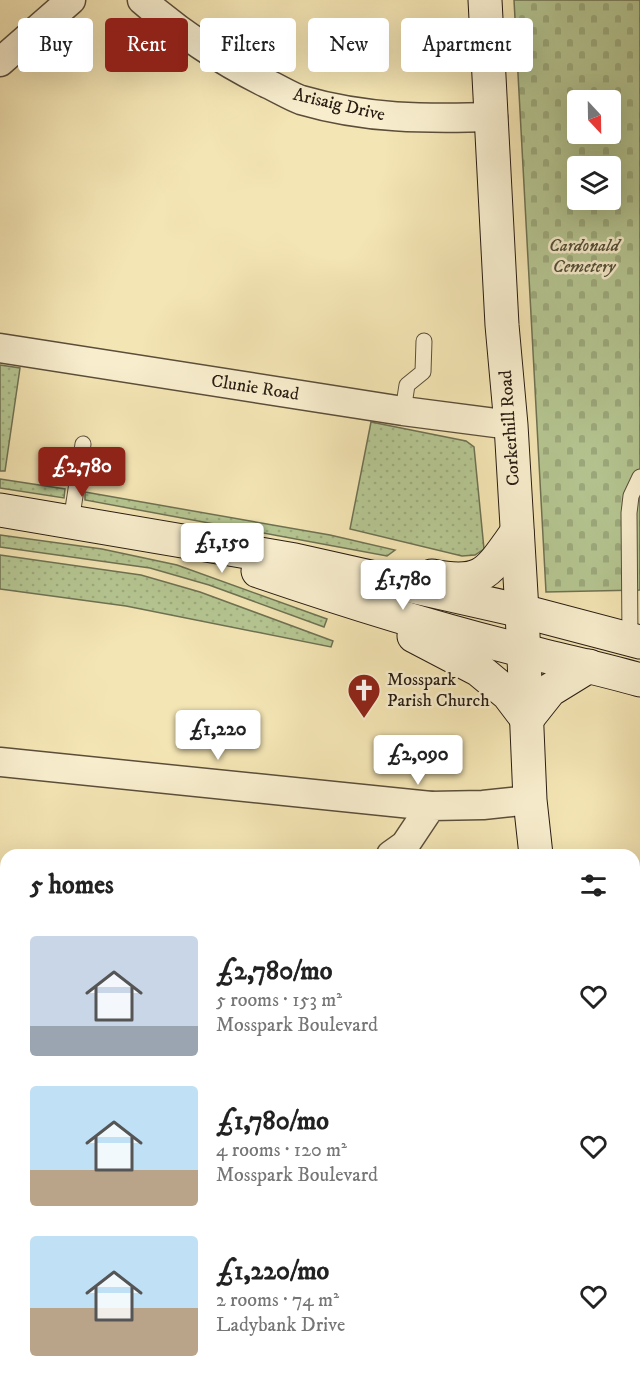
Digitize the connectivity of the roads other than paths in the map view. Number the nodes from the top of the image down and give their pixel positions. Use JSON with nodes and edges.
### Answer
{"nodes":[{"id":1,"x":71,"y":0,"type":"edge"},
{"id":2,"x":142,"y":0,"type":"edge"},
{"id":3,"x":485,"y":0,"type":"edge"},
{"id":4,"x":0,"y":62,"type":"edge"},
{"id":5,"x":493,"y":117,"type":"junction"},
{"id":6,"x":424,"y":342,"type":"dead end"},
{"id":7,"x":0,"y":348,"type":"edge"},
{"id":8,"x":403,"y":411,"type":"junction"},
{"id":9,"x":511,"y":425,"type":"junction"},
{"id":10,"x":83,"y":444,"type":"dead end"},
{"id":11,"x":640,"y":477,"type":"edge"},
{"id":12,"x":0,"y":510,"type":"edge"},
{"id":13,"x":72,"y":522,"type":"junction"},
{"id":14,"x":517,"y":532,"type":"junction"},
{"id":15,"x":157,"y":536,"type":"junction"},
{"id":16,"x":295,"y":561,"type":"junction"},
{"id":17,"x":346,"y":601,"type":"junction"},
{"id":18,"x":522,"y":611,"type":"junction"},
{"id":19,"x":635,"y":640,"type":"edge"},
{"id":20,"x":524,"y":651,"type":"junction"},
{"id":21,"x":589,"y":666,"type":"junction"},
{"id":22,"x":640,"y":680,"type":"edge"},
{"id":23,"x":527,"y":719,"type":"junction"},
{"id":24,"x":0,"y":762,"type":"edge"},
{"id":25,"x":530,"y":800,"type":"junction"},
{"id":26,"x":431,"y":806,"type":"junction"},
{"id":27,"x":400,"y":849,"type":"edge"},
{"id":28,"x":535,"y":849,"type":"edge"}],
"edges":[{"from":1,"to":4,"type":"street"},
{"from":2,"to":5,"type":"street","name":"Arisaig Drive"},
{"from":3,"to":5,"type":"street","name":"Corkerhill Road"},
{"from":5,"to":9,"type":"street","name":"Corkerhill Road"},
{"from":6,"to":8,"type":"lane"},
{"from":7,"to":8,"type":"street","name":"Clunie Road"},
{"from":8,"to":9,"type":"street","name":"Clunie Road"},
{"from":9,"to":14,"type":"street","name":"Corkerhill Road"},
{"from":10,"to":13,"type":"lane"},
{"from":11,"to":19,"type":"lane"},
{"from":12,"to":13,"type":"street"},
{"from":13,"to":15,"type":"street"},
{"from":14,"to":16,"type":"street"},
{"from":14,"to":18,"type":"street","name":"Corkerhill Road"},
{"from":15,"to":16,"type":"street"},
{"from":15,"to":17,"type":"street"},
{"from":16,"to":18,"type":"street"},
{"from":17,"to":20,"type":"street"},
{"from":17,"to":23,"type":"street"},
{"from":18,"to":19,"type":"street"},
{"from":18,"to":20,"type":"street","name":"Corkerhill Road"},
{"from":20,"to":21,"type":"street"},
{"from":20,"to":23,"type":"street","name":"Corkerhill Road"},
{"from":21,"to":22,"type":"street"},
{"from":21,"to":23,"type":"street"},
{"from":23,"to":25,"type":"street","name":"Corkerhill Road"},
{"from":24,"to":26,"type":"street"},
{"from":25,"to":26,"type":"street"},
{"from":25,"to":28,"type":"street","name":"Corkerhill Road"},
{"from":26,"to":27,"type":"street"}]}
